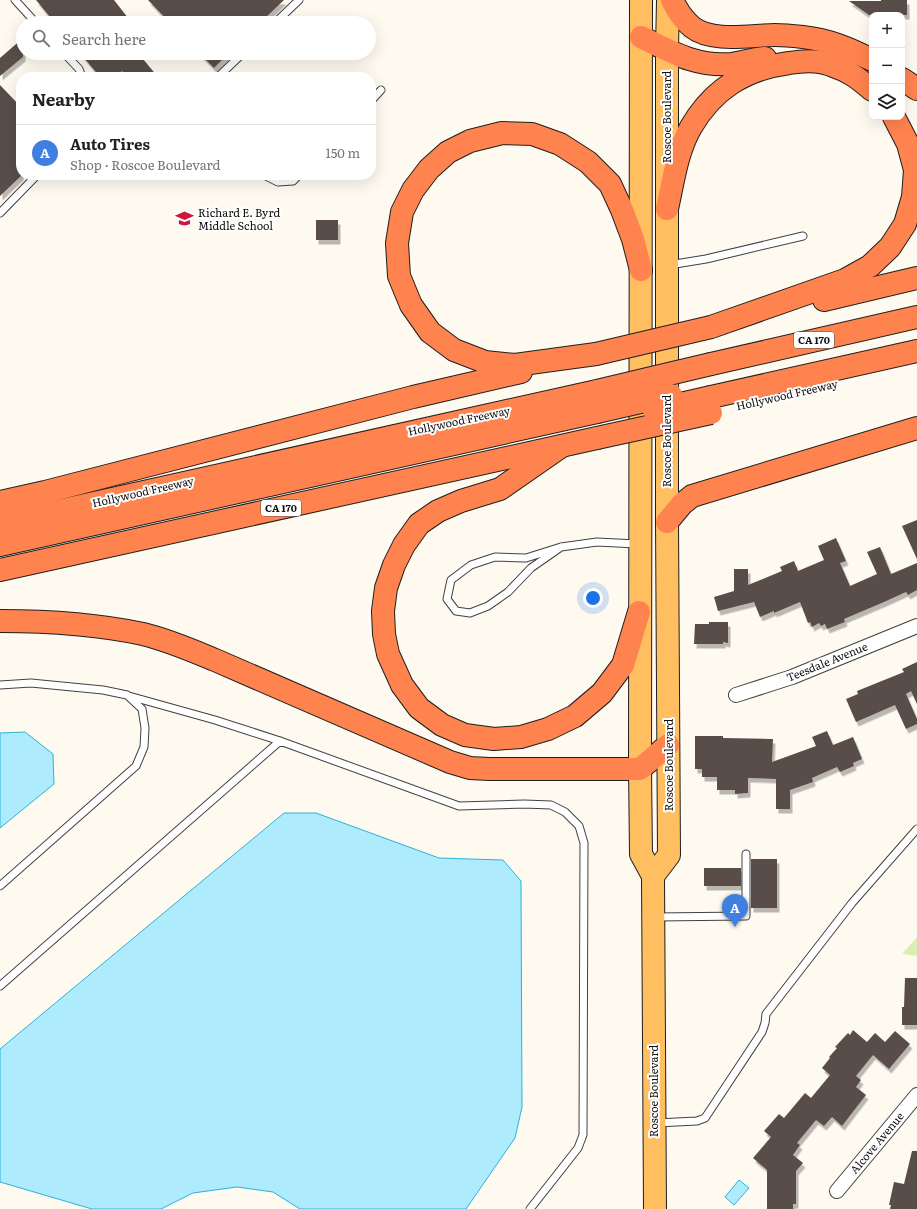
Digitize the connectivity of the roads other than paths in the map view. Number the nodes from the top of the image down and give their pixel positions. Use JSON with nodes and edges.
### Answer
{"nodes":[{"id":1,"x":15,"y":0,"type":"edge"},
{"id":2,"x":299,"y":0,"type":"edge"},
{"id":3,"x":641,"y":0,"type":"edge"},
{"id":4,"x":668,"y":0,"type":"edge"},
{"id":5,"x":672,"y":0,"type":"edge"},
{"id":6,"x":30,"y":16,"type":"edge"},
{"id":7,"x":282,"y":16,"type":"edge"},
{"id":8,"x":641,"y":37,"type":"junction"},
{"id":9,"x":667,"y":49,"type":"junction"},
{"id":10,"x":869,"y":58,"type":"edge"},
{"id":11,"x":71,"y":60,"type":"edge"},
{"id":12,"x":236,"y":60,"type":"edge"},
{"id":13,"x":802,"y":61,"type":"junction"},
{"id":14,"x":80,"y":72,"type":"edge"},
{"id":15,"x":223,"y":72,"type":"edge"},
{"id":16,"x":905,"y":81,"type":"edge"},
{"id":17,"x":869,"y":88,"type":"edge"},
{"id":18,"x":917,"y":89,"type":"edge"},
{"id":19,"x":381,"y":90,"type":"dead end"},
{"id":20,"x":376,"y":96,"type":"edge"},
{"id":21,"x":896,"y":120,"type":"edge"},
{"id":22,"x":32,"y":180,"type":"edge"},
{"id":23,"x":274,"y":180,"type":"edge"},
{"id":24,"x":294,"y":180,"type":"edge"},
{"id":25,"x":667,"y":209,"type":"junction"},
{"id":26,"x":0,"y":213,"type":"edge"},
{"id":27,"x":803,"y":236,"type":"dead end"},
{"id":28,"x":667,"y":265,"type":"junction"},
{"id":29,"x":641,"y":270,"type":"junction"},
{"id":30,"x":917,"y":278,"type":"edge"},
{"id":31,"x":917,"y":317,"type":"edge"},
{"id":32,"x":712,"y":327,"type":"junction"},
{"id":33,"x":917,"y":339,"type":"edge"},
{"id":34,"x":917,"y":351,"type":"edge"},
{"id":35,"x":596,"y":354,"type":"junction"},
{"id":36,"x":917,"y":365,"type":"edge"},
{"id":37,"x":711,"y":399,"type":"junction"},
{"id":38,"x":597,"y":416,"type":"junction"},
{"id":39,"x":917,"y":428,"type":"edge"},
{"id":40,"x":562,"y":446,"type":"junction"},
{"id":41,"x":0,"y":502,"type":"edge"},
{"id":42,"x":667,"y":522,"type":"junction"},
{"id":43,"x":0,"y":524,"type":"edge"},
{"id":44,"x":640,"y":544,"type":"junction"},
{"id":45,"x":0,"y":545,"type":"edge"},
{"id":46,"x":561,"y":547,"type":"junction"},
{"id":47,"x":0,"y":558,"type":"edge"},
{"id":48,"x":0,"y":570,"type":"edge"},
{"id":49,"x":639,"y":612,"type":"junction"},
{"id":50,"x":0,"y":621,"type":"edge"},
{"id":51,"x":917,"y":626,"type":"edge"},
{"id":52,"x":0,"y":685,"type":"edge"},
{"id":53,"x":736,"y":694,"type":"dead end"},
{"id":54,"x":127,"y":695,"type":"junction"},
{"id":55,"x":280,"y":741,"type":"junction"},
{"id":56,"x":668,"y":745,"type":"junction"},
{"id":57,"x":640,"y":769,"type":"junction"},
{"id":58,"x":917,"y":829,"type":"edge"},
{"id":59,"x":746,"y":854,"type":"dead end"},
{"id":60,"x":653,"y":876,"type":"junction"},
{"id":61,"x":0,"y":886,"type":"edge"},
{"id":62,"x":654,"y":917,"type":"junction"},
{"id":63,"x":0,"y":986,"type":"edge"},
{"id":64,"x":917,"y":1095,"type":"edge"},
{"id":65,"x":654,"y":1123,"type":"junction"},
{"id":66,"x":837,"y":1191,"type":"dead end"},
{"id":67,"x":530,"y":1209,"type":"edge"},
{"id":68,"x":655,"y":1209,"type":"edge"}],
"edges":[{"from":1,"to":6,"type":"lane"},
{"from":2,"to":7,"type":"lane"},
{"from":3,"to":8,"type":"main road","name":"Roscoe Boulevard"},
{"from":4,"to":9,"type":"main road","name":"Roscoe Boulevard"},
{"from":5,"to":10,"type":"highway"},
{"from":8,"to":9,"type":"highway"},
{"from":8,"to":29,"type":"main road","name":"Roscoe Boulevard"},
{"from":9,"to":13,"type":"highway"},
{"from":9,"to":25,"type":"main road","name":"Roscoe Boulevard"},
{"from":11,"to":14,"type":"lane"},
{"from":12,"to":15,"type":"lane"},
{"from":13,"to":17,"type":"highway"},
{"from":13,"to":25,"type":"highway"},
{"from":16,"to":18,"type":"highway"},
{"from":19,"to":20,"type":"lane"},
{"from":21,"to":32,"type":"highway"},
{"from":22,"to":26,"type":"lane"},
{"from":23,"to":24,"type":"lane"},
{"from":25,"to":28,"type":"main road","name":"Roscoe Boulevard"},
{"from":27,"to":28,"type":"lane"},
{"from":28,"to":42,"type":"main road","name":"Roscoe Boulevard"},
{"from":29,"to":35,"type":"highway"},
{"from":29,"to":44,"type":"main road","name":"Roscoe Boulevard"},
{"from":30,"to":32,"type":"highway"},
{"from":31,"to":38,"type":"highway","name":"Hollywood Freeway","number":"CA 170","bridge":true},
{"from":32,"to":35,"type":"highway","bridge":true},
{"from":33,"to":37,"type":"highway"},
{"from":34,"to":37,"type":"highway"},
{"from":35,"to":41,"type":"highway"},
{"from":36,"to":37,"type":"highway","name":"Hollywood Freeway","number":"CA 170"},
{"from":37,"to":38,"type":"highway","name":"Hollywood Freeway","number":"CA 170","bridge":true},
{"from":38,"to":40,"type":"highway","name":"Hollywood Freeway","number":"CA 170"},
{"from":38,"to":43,"type":"highway","name":"Hollywood Freeway","number":"CA 170"},
{"from":38,"to":45,"type":"highway"},
{"from":38,"to":47,"type":"highway"},
{"from":39,"to":42,"type":"highway"},
{"from":40,"to":48,"type":"highway","name":"Hollywood Freeway","number":"CA 170"},
{"from":40,"to":49,"type":"highway"},
{"from":42,"to":56,"type":"main road","name":"Roscoe Boulevard"},
{"from":44,"to":46,"type":"lane"},
{"from":44,"to":49,"type":"main road","name":"Roscoe Boulevard"},
{"from":46,"to":46,"type":"lane"},
{"from":49,"to":57,"type":"main road","name":"Roscoe Boulevard"},
{"from":50,"to":57,"type":"highway"},
{"from":51,"to":53,"type":"street","name":"Teesdale Avenue"},
{"from":52,"to":54,"type":"lane"},
{"from":54,"to":55,"type":"lane"},
{"from":54,"to":61,"type":"lane"},
{"from":55,"to":63,"type":"lane"},
{"from":55,"to":67,"type":"lane"},
{"from":56,"to":57,"type":"highway"},
{"from":56,"to":60,"type":"main road","name":"Roscoe Boulevard"},
{"from":57,"to":60,"type":"main road","name":"Roscoe Boulevard"},
{"from":58,"to":65,"type":"lane"},
{"from":59,"to":62,"type":"lane"},
{"from":60,"to":62,"type":"main road","name":"Roscoe Boulevard"},
{"from":62,"to":65,"type":"main road","name":"Roscoe Boulevard"},
{"from":64,"to":66,"type":"street","name":"Alcove Avenue"},
{"from":65,"to":68,"type":"main road","name":"Roscoe Boulevard"}]}
